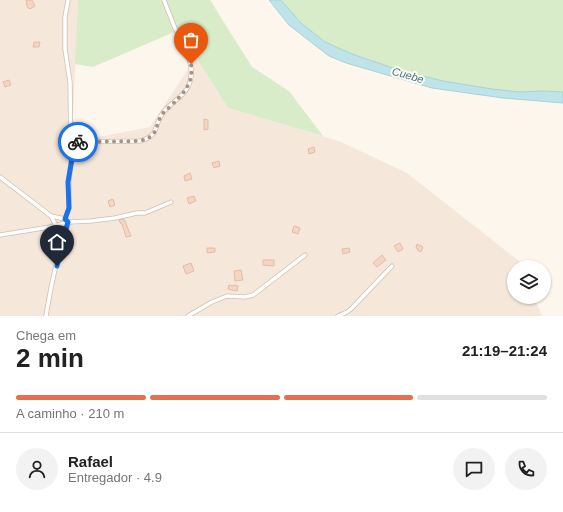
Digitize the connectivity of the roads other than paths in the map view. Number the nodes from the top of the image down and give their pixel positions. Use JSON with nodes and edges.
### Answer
{"nodes":[{"id":1,"x":68,"y":0,"type":"edge"},
{"id":2,"x":164,"y":0,"type":"edge"},
{"id":3,"x":71,"y":142,"type":"junction"},
{"id":4,"x":0,"y":177,"type":"edge"},
{"id":5,"x":171,"y":202,"type":"dead end"},
{"id":6,"x":51,"y":216,"type":"junction"},
{"id":7,"x":65,"y":219,"type":"junction"},
{"id":8,"x":68,"y":222,"type":"junction"},
{"id":9,"x":55,"y":225,"type":"junction"},
{"id":10,"x":0,"y":235,"type":"edge"},
{"id":11,"x":63,"y":239,"type":"junction"},
{"id":12,"x":305,"y":254,"type":"dead end"},
{"id":13,"x":392,"y":266,"type":"dead end"},
{"id":14,"x":46,"y":316,"type":"edge"},
{"id":15,"x":188,"y":316,"type":"edge"},
{"id":16,"x":338,"y":316,"type":"edge"}],
"edges":[{"from":1,"to":3,"type":"street"},
{"from":2,"to":3,"type":"street"},
{"from":3,"to":7,"type":"street"},
{"from":4,"to":6,"type":"street"},
{"from":5,"to":8,"type":"street"},
{"from":6,"to":7,"type":"street"},
{"from":6,"to":9,"type":"street"},
{"from":7,"to":8,"type":"street"},
{"from":8,"to":9,"type":"street"},
{"from":8,"to":11,"type":"street"},
{"from":9,"to":10,"type":"street"},
{"from":9,"to":11,"type":"street"},
{"from":11,"to":14,"type":"street"},
{"from":12,"to":15,"type":"street"},
{"from":13,"to":16,"type":"street"}]}
